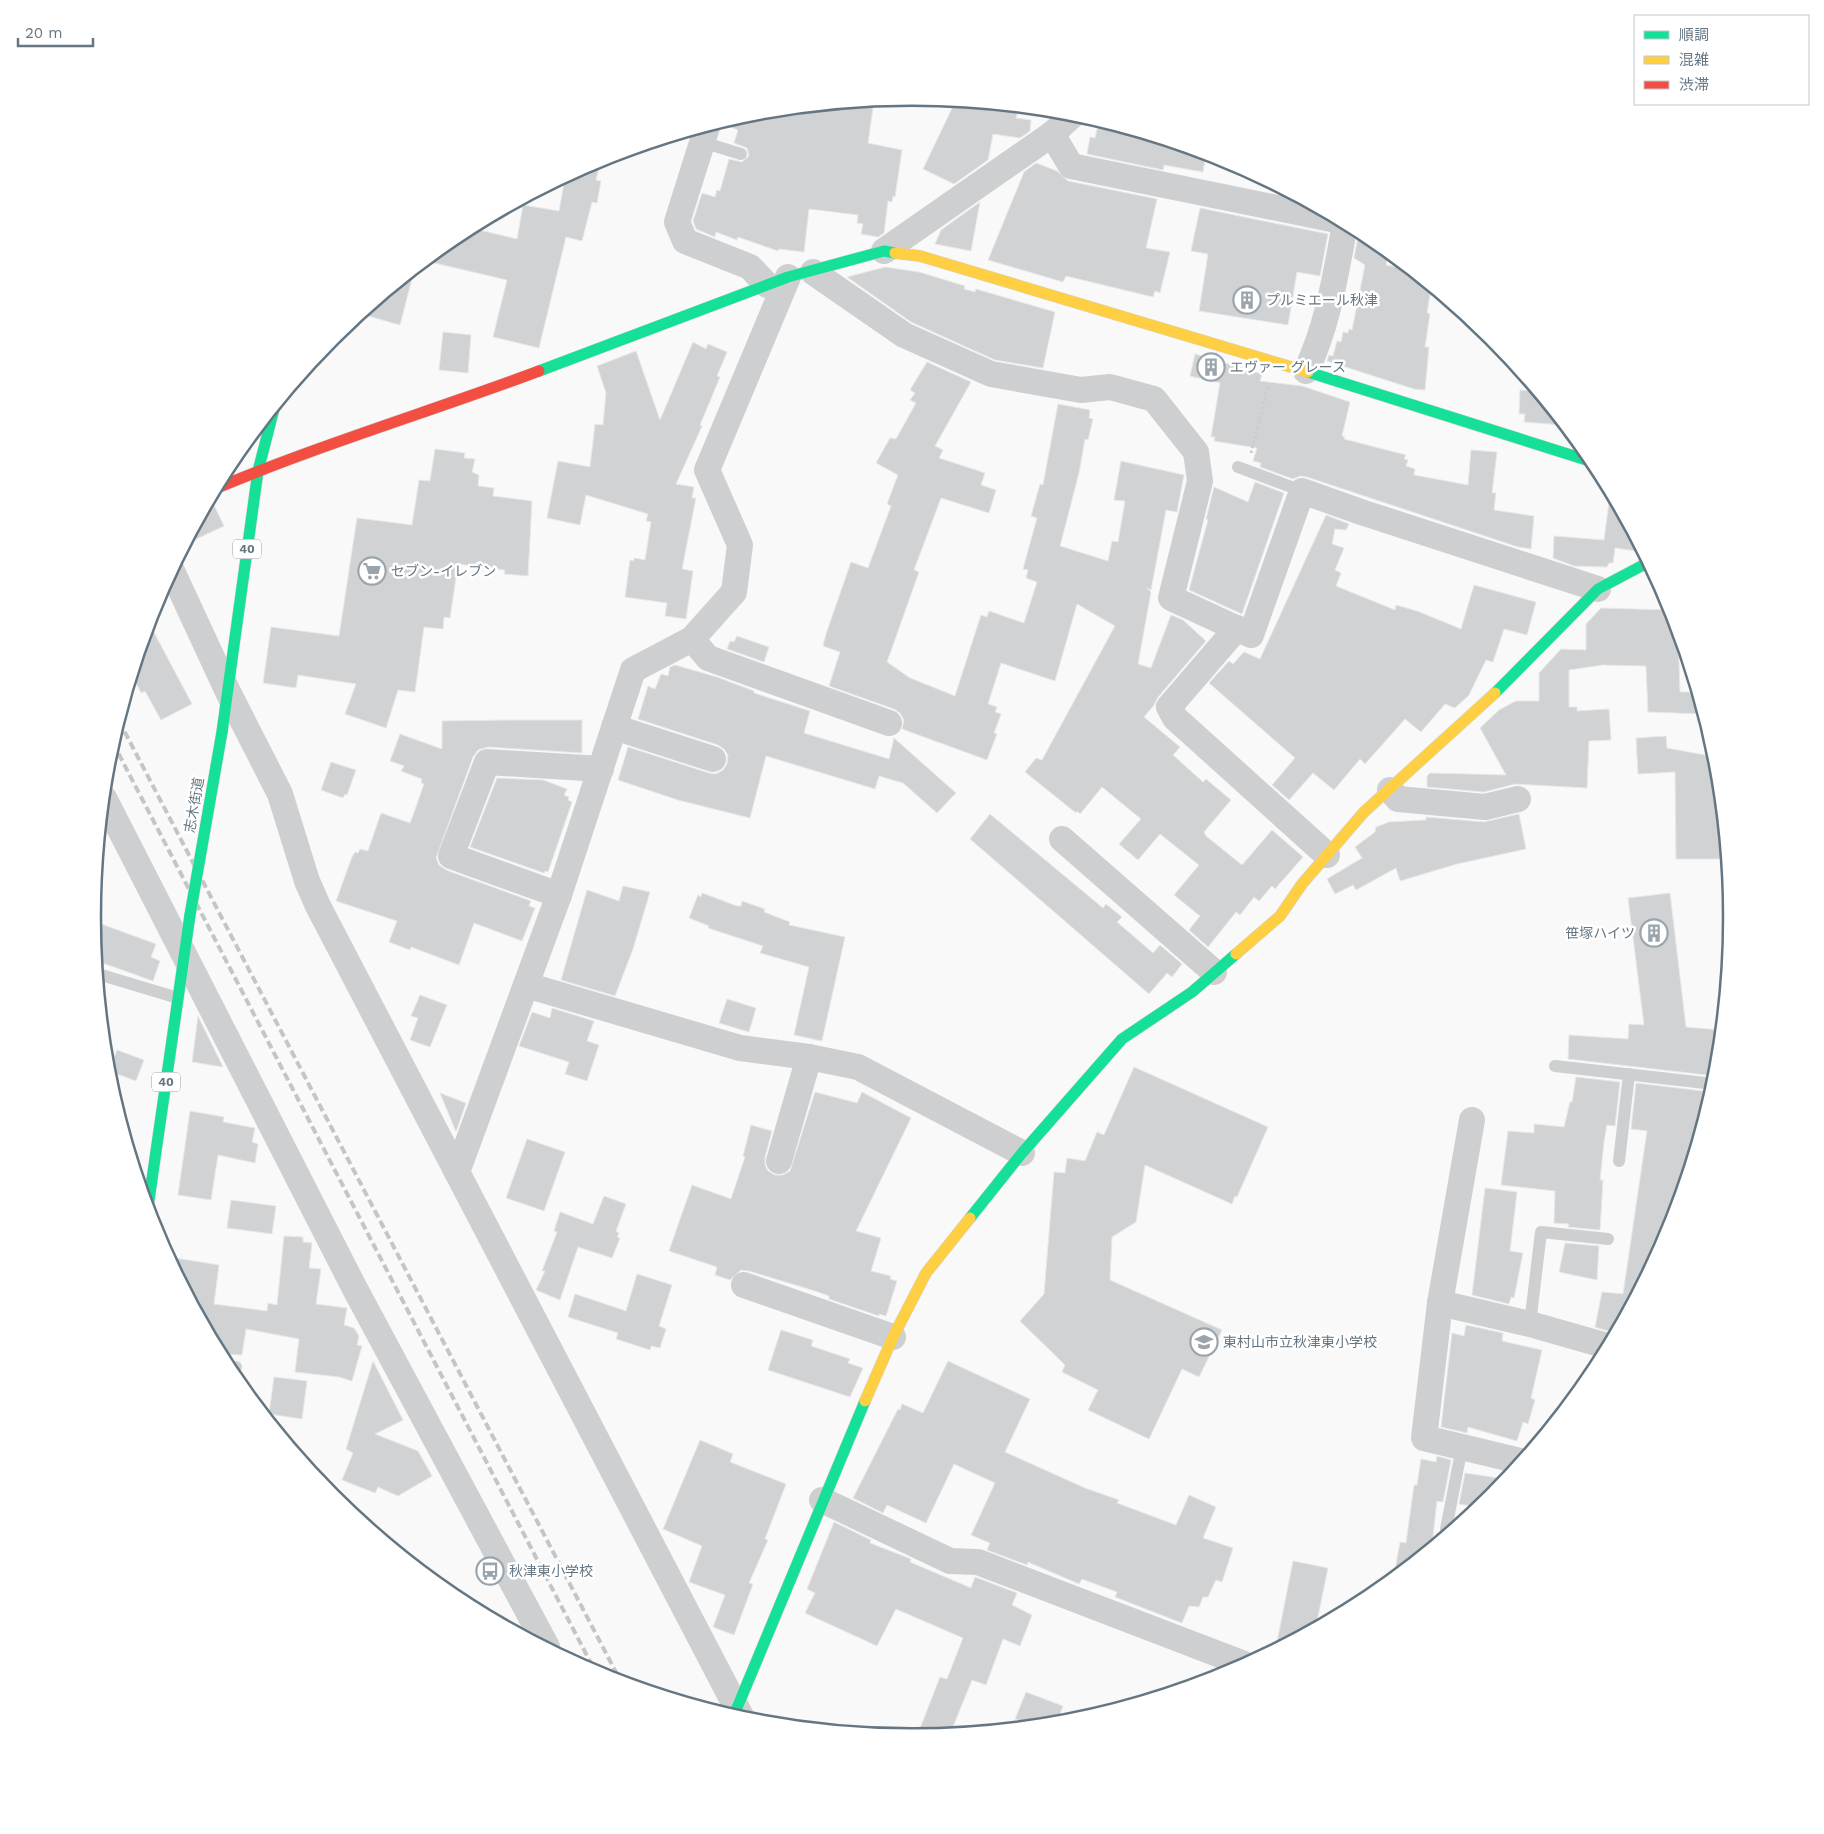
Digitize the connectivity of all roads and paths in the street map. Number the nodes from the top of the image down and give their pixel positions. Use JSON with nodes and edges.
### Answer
{"nodes":[{"id":1,"x":1066,"y":121,"type":"edge"},
{"id":2,"x":705,"y":134,"type":"edge"},
{"id":3,"x":1052,"y":134,"type":"junction"},
{"id":4,"x":741,"y":154,"type":"dead end"},
{"id":5,"x":1320,"y":217,"type":"edge"},
{"id":6,"x":1344,"y":232,"type":"edge"},
{"id":7,"x":884,"y":251,"type":"junction"},
{"id":8,"x":790,"y":278,"type":"junction"},
{"id":9,"x":1274,"y":361,"type":"junction"},
{"id":10,"x":1306,"y":371,"type":"junction"},
{"id":11,"x":271,"y":421,"type":"edge"},
{"id":12,"x":1579,"y":457,"type":"edge"},
{"id":13,"x":1242,"y":468,"type":"joint"},
{"id":14,"x":258,"y":471,"type":"junction"},
{"id":15,"x":228,"y":484,"type":"edge"},
{"id":16,"x":1302,"y":490,"type":"junction"},
{"id":17,"x":1642,"y":565,"type":"edge"},
{"id":18,"x":176,"y":579,"type":"edge"},
{"id":19,"x":1598,"y":589,"type":"junction"},
{"id":20,"x":1237,"y":628,"type":"junction"},
{"id":21,"x":692,"y":639,"type":"junction"},
{"id":22,"x":228,"y":692,"type":"junction"},
{"id":23,"x":889,"y":723,"type":"dead end"},
{"id":24,"x":614,"y":727,"type":"junction"},
{"id":25,"x":714,"y":759,"type":"dead end"},
{"id":26,"x":601,"y":769,"type":"junction"},
{"id":27,"x":1390,"y":790,"type":"junction"},
{"id":28,"x":1518,"y":799,"type":"dead end"},
{"id":29,"x":109,"y":807,"type":"edge"},
{"id":30,"x":1062,"y":839,"type":"dead end"},
{"id":31,"x":1326,"y":855,"type":"junction"},
{"id":32,"x":559,"y":895,"type":"junction"},
{"id":33,"x":184,"y":956,"type":"junction"},
{"id":34,"x":1214,"y":972,"type":"junction"},
{"id":35,"x":104,"y":976,"type":"edge"},
{"id":36,"x":526,"y":985,"type":"junction"},
{"id":37,"x":178,"y":998,"type":"junction"},
{"id":38,"x":809,"y":1056,"type":"junction"},
{"id":39,"x":1555,"y":1066,"type":"dead end"},
{"id":40,"x":1629,"y":1074,"type":"junction"},
{"id":41,"x":1705,"y":1083,"type":"edge"},
{"id":42,"x":1472,"y":1120,"type":"dead end"},
{"id":43,"x":1022,"y":1153,"type":"junction"},
{"id":44,"x":779,"y":1161,"type":"dead end"},
{"id":45,"x":1619,"y":1161,"type":"dead end"},
{"id":46,"x":457,"y":1172,"type":"junction"},
{"id":47,"x":148,"y":1189,"type":"edge"},
{"id":48,"x":1608,"y":1238,"type":"dead end"},
{"id":49,"x":744,"y":1285,"type":"dead end"},
{"id":50,"x":1440,"y":1303,"type":"junction"},
{"id":51,"x":1530,"y":1324,"type":"junction"},
{"id":52,"x":893,"y":1336,"type":"junction"},
{"id":53,"x":1600,"y":1344,"type":"edge"},
{"id":54,"x":1462,"y":1447,"type":"junction"},
{"id":55,"x":1514,"y":1461,"type":"edge"},
{"id":56,"x":822,"y":1500,"type":"junction"},
{"id":57,"x":1446,"y":1528,"type":"edge"},
{"id":58,"x":543,"y":1639,"type":"edge"},
{"id":59,"x":1235,"y":1660,"type":"edge"},
{"id":60,"x":734,"y":1707,"type":"edge"},
{"id":61,"x":739,"y":1708,"type":"edge"}],
"edges":[{"from":1,"to":3,"type":"street"},
{"from":2,"to":4,"type":"lane"},
{"from":2,"to":8,"type":"street"},
{"from":3,"to":5,"type":"street"},
{"from":3,"to":7,"type":"street"},
{"from":6,"to":10,"type":"street"},
{"from":7,"to":8,"type":"street"},
{"from":7,"to":9,"type":"street"},
{"from":8,"to":14,"type":"street"},
{"from":8,"to":20,"type":"street"},
{"from":8,"to":21,"type":"street"},
{"from":9,"to":10,"type":"street"},
{"from":9,"to":13,"type":"path"},
{"from":10,"to":12,"type":"street"},
{"from":11,"to":14,"type":"street","name":"志木街道","number":"40"},
{"from":13,"to":16,"type":"lane"},
{"from":14,"to":15,"type":"street"},
{"from":14,"to":22,"type":"street","name":"志木街道","number":"40"},
{"from":16,"to":19,"type":"street"},
{"from":16,"to":20,"type":"street"},
{"from":17,"to":19,"type":"street"},
{"from":18,"to":22,"type":"street"},
{"from":19,"to":27,"type":"street"},
{"from":20,"to":31,"type":"street"},
{"from":21,"to":23,"type":"street"},
{"from":21,"to":24,"type":"street"},
{"from":22,"to":33,"type":"street","name":"志木街道","number":"40","bridge":true},
{"from":22,"to":46,"type":"street"},
{"from":24,"to":25,"type":"street"},
{"from":24,"to":26,"type":"street"},
{"from":26,"to":32,"type":"street"},
{"from":26,"to":32,"type":"street"},
{"from":27,"to":28,"type":"street"},
{"from":27,"to":31,"type":"street"},
{"from":29,"to":33,"type":"street"},
{"from":30,"to":34,"type":"street"},
{"from":31,"to":34,"type":"street"},
{"from":32,"to":36,"type":"street"},
{"from":33,"to":37,"type":"street","name":"志木街道","number":"40"},
{"from":33,"to":58,"type":"street"},
{"from":34,"to":43,"type":"street"},
{"from":35,"to":37,"type":"lane"},
{"from":36,"to":38,"type":"street"},
{"from":36,"to":46,"type":"street"},
{"from":37,"to":47,"type":"street","name":"志木街道","number":"40"},
{"from":38,"to":43,"type":"street"},
{"from":38,"to":44,"type":"street"},
{"from":39,"to":40,"type":"lane"},
{"from":40,"to":41,"type":"lane"},
{"from":40,"to":45,"type":"lane"},
{"from":42,"to":50,"type":"street"},
{"from":43,"to":52,"type":"street"},
{"from":46,"to":60,"type":"street"},
{"from":48,"to":51,"type":"lane"},
{"from":49,"to":52,"type":"street"},
{"from":50,"to":51,"type":"street"},
{"from":50,"to":54,"type":"street"},
{"from":51,"to":53,"type":"street"},
{"from":52,"to":56,"type":"street"},
{"from":54,"to":55,"type":"street"},
{"from":54,"to":57,"type":"lane"},
{"from":56,"to":59,"type":"street"},
{"from":56,"to":61,"type":"street"}]}
